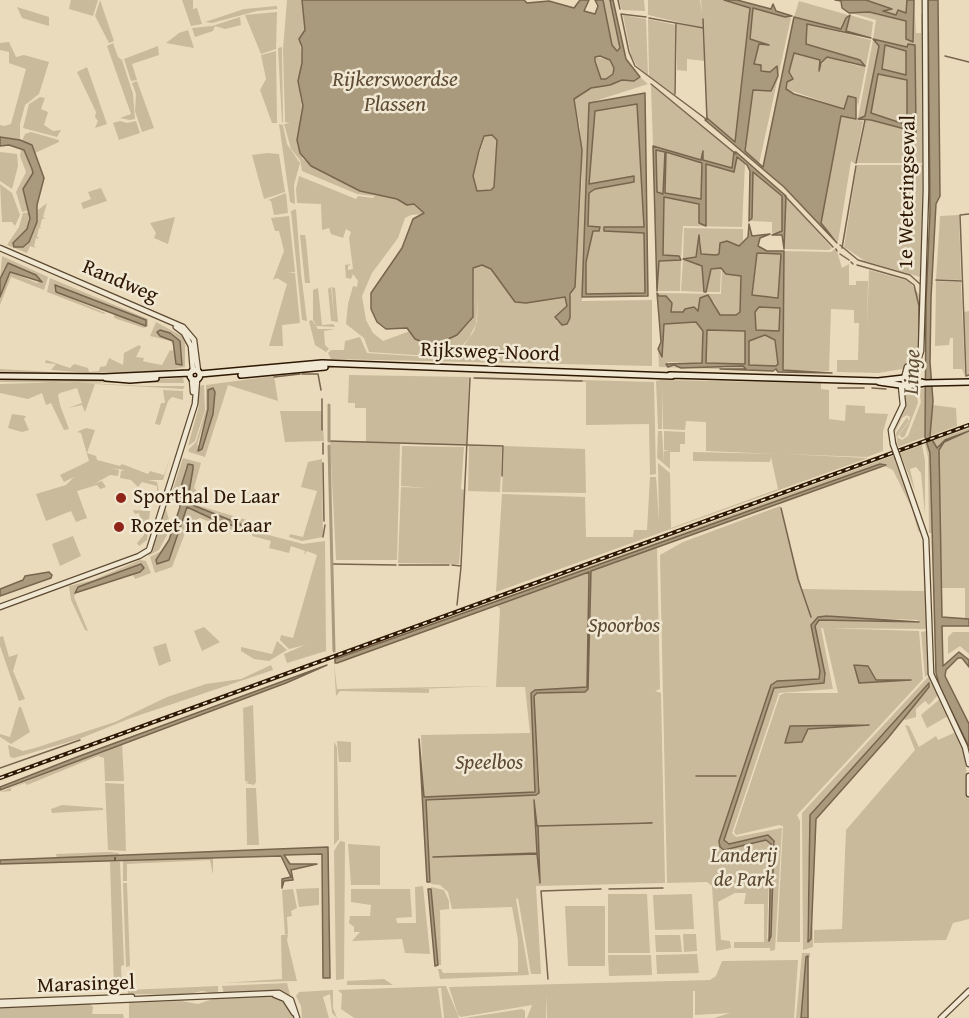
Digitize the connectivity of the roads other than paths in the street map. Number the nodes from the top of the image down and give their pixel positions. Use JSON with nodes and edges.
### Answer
{"nodes":[{"id":1,"x":925,"y":0,"type":"edge"},
{"id":2,"x":0,"y":249,"type":"edge"},
{"id":3,"x":195,"y":375,"type":"junction"},
{"id":4,"x":0,"y":376,"type":"edge"},
{"id":5,"x":896,"y":378,"type":"junction"},
{"id":6,"x":904,"y":378,"type":"junction"},
{"id":7,"x":912,"y":378,"type":"junction"},
{"id":8,"x":878,"y":381,"type":"junction"},
{"id":9,"x":969,"y":382,"type":"edge"},
{"id":10,"x":928,"y":383,"type":"junction"},
{"id":11,"x":898,"y":386,"type":"junction"},
{"id":12,"x":910,"y":386,"type":"junction"},
{"id":13,"x":0,"y":605,"type":"edge"},
{"id":14,"x":969,"y":764,"type":"edge"},
{"id":15,"x":969,"y":776,"type":"edge"},
{"id":16,"x":969,"y":794,"type":"edge"},
{"id":17,"x":969,"y":991,"type":"edge"},
{"id":18,"x":0,"y":1003,"type":"edge"},
{"id":19,"x":296,"y":1018,"type":"edge"},
{"id":20,"x":941,"y":1018,"type":"edge"}],
"edges":[{"from":1,"to":6,"type":"street","name":"1e Weteringsewal"},
{"from":2,"to":3,"type":"street","name":"Randweg"},
{"from":3,"to":4,"type":"main road","name":"Rijksweg-Noord"},
{"from":3,"to":8,"type":"main road","name":"Rijksweg-Noord"},
{"from":3,"to":13,"type":"street","name":"Randweg"},
{"from":5,"to":6,"type":"main road","name":"Rijksweg-Noord"},
{"from":5,"to":8,"type":"main road","name":"Rijksweg-Noord"},
{"from":5,"to":11,"type":"main road"},
{"from":6,"to":7,"type":"main road","name":"Rijksweg-Noord"},
{"from":7,"to":10,"type":"main road","name":"Rijksweg-Noord"},
{"from":7,"to":12,"type":"main road"},
{"from":8,"to":11,"type":"main road","name":"Rijksweg-Noord"},
{"from":9,"to":10,"type":"main road","name":"Rijksweg-Noord"},
{"from":10,"to":12,"type":"main road","name":"Rijksweg-Noord"},
{"from":11,"to":12,"type":"main road","name":"Rijksweg-Noord"},
{"from":11,"to":14,"type":"street","bridge":true},
{"from":15,"to":16,"type":"street"},
{"from":17,"to":20,"type":"street"},
{"from":18,"to":19,"type":"street","name":"Marasingel"}]}
